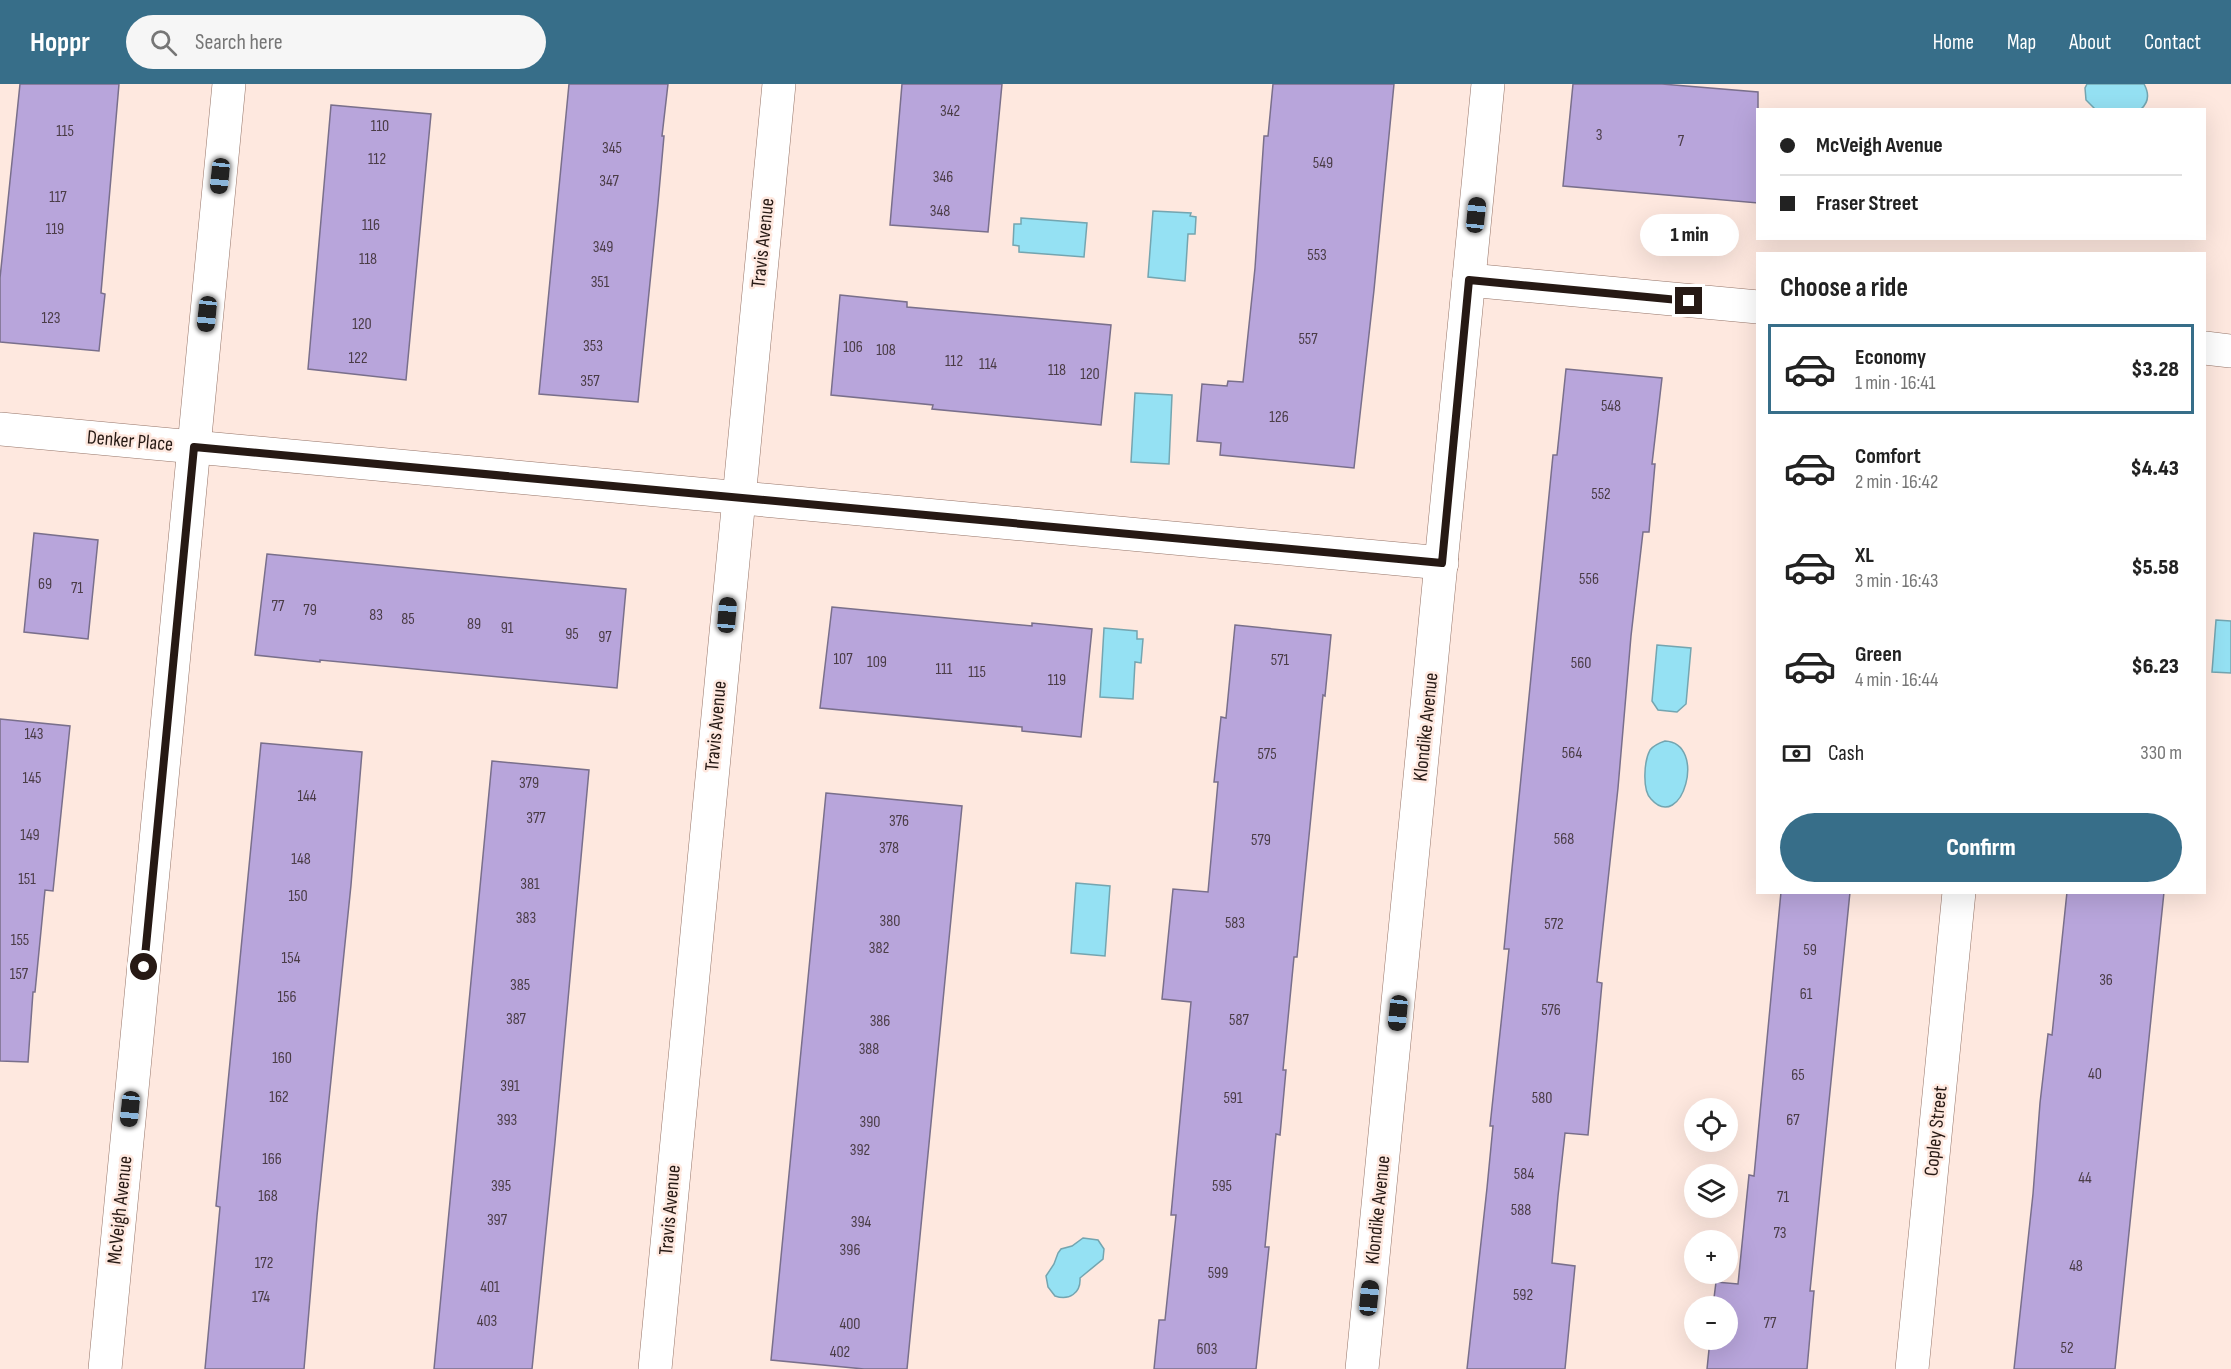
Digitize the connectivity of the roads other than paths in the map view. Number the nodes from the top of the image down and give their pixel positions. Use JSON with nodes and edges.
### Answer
{"nodes":[{"id":1,"x":229,"y":84,"type":"edge"},
{"id":2,"x":779,"y":84,"type":"edge"},
{"id":3,"x":1488,"y":84,"type":"edge"},
{"id":4,"x":1469,"y":280,"type":"junction"},
{"id":5,"x":1756,"y":307,"type":"edge"},
{"id":6,"x":2206,"y":348,"type":"edge"},
{"id":7,"x":2231,"y":351,"type":"edge"},
{"id":8,"x":0,"y":429,"type":"edge"},
{"id":9,"x":194,"y":447,"type":"junction"},
{"id":10,"x":738,"y":498,"type":"junction"},
{"id":11,"x":1442,"y":563,"type":"junction"},
{"id":12,"x":1959,"y":894,"type":"edge"},
{"id":13,"x":105,"y":1369,"type":"edge"},
{"id":14,"x":655,"y":1369,"type":"edge"},
{"id":15,"x":1362,"y":1369,"type":"edge"},
{"id":16,"x":1912,"y":1369,"type":"edge"}],
"edges":[{"from":1,"to":9,"type":"street","name":"McVeigh Avenue"},
{"from":2,"to":10,"type":"street","name":"Travis Avenue"},
{"from":3,"to":4,"type":"street","name":"Klondike Avenue"},
{"from":4,"to":5,"type":"street"},
{"from":4,"to":11,"type":"street","name":"Klondike Avenue"},
{"from":6,"to":7,"type":"street"},
{"from":8,"to":9,"type":"street","name":"Denker Place"},
{"from":9,"to":10,"type":"street","name":"Denker Place"},
{"from":9,"to":13,"type":"street","name":"McVeigh Avenue"},
{"from":10,"to":11,"type":"street","name":"Denker Place"},
{"from":10,"to":14,"type":"street","name":"Travis Avenue"},
{"from":11,"to":15,"type":"street","name":"Klondike Avenue"},
{"from":12,"to":16,"type":"street","name":"Copley Street"}]}
